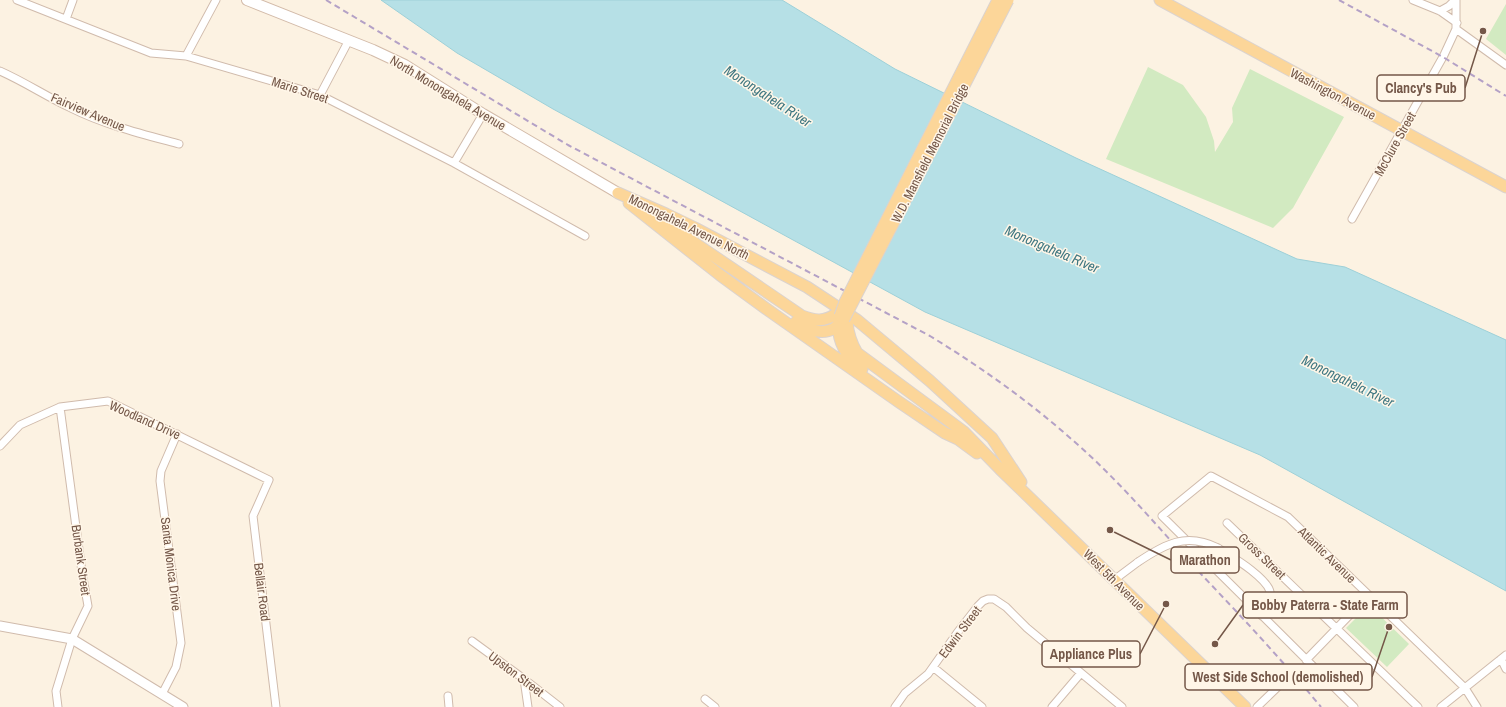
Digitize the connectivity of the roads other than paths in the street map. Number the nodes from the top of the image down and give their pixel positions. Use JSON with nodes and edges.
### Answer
{"nodes":[{"id":1,"x":17,"y":0,"type":"edge"},
{"id":2,"x":73,"y":0,"type":"edge"},
{"id":3,"x":216,"y":0,"type":"edge"},
{"id":4,"x":247,"y":0,"type":"edge"},
{"id":5,"x":998,"y":0,"type":"edge"},
{"id":6,"x":1008,"y":0,"type":"edge"},
{"id":7,"x":1160,"y":0,"type":"edge"},
{"id":8,"x":1413,"y":0,"type":"edge"},
{"id":9,"x":1455,"y":0,"type":"edge"},
{"id":10,"x":1440,"y":11,"type":"junction"},
{"id":11,"x":66,"y":19,"type":"junction"},
{"id":12,"x":1456,"y":26,"type":"junction"},
{"id":13,"x":349,"y":40,"type":"junction"},
{"id":14,"x":186,"y":56,"type":"junction"},
{"id":15,"x":1506,"y":65,"type":"edge"},
{"id":16,"x":0,"y":71,"type":"edge"},
{"id":17,"x":320,"y":95,"type":"junction"},
{"id":18,"x":483,"y":114,"type":"junction"},
{"id":19,"x":1402,"y":131,"type":"junction"},
{"id":20,"x":179,"y":144,"type":"dead end"},
{"id":21,"x":454,"y":163,"type":"junction"},
{"id":22,"x":1506,"y":187,"type":"edge"},
{"id":23,"x":618,"y":194,"type":"junction"},
{"id":24,"x":1352,"y":219,"type":"dead end"},
{"id":25,"x":586,"y":236,"type":"dead end"},
{"id":26,"x":675,"y":239,"type":"junction"},
{"id":27,"x":848,"y":304,"type":"junction"},
{"id":28,"x":841,"y":319,"type":"junction"},
{"id":29,"x":60,"y":407,"type":"junction"},
{"id":30,"x":177,"y":434,"type":"junction"},
{"id":31,"x":958,"y":439,"type":"junction"},
{"id":32,"x":0,"y":446,"type":"edge"},
{"id":33,"x":1000,"y":469,"type":"junction"},
{"id":34,"x":269,"y":480,"type":"joint"},
{"id":35,"x":1038,"y":506,"type":"junction"},
{"id":36,"x":1227,"y":523,"type":"dead end"},
{"id":37,"x":1114,"y":580,"type":"junction"},
{"id":38,"x":1369,"y":595,"type":"junction"},
{"id":39,"x":1262,"y":616,"type":"junction"},
{"id":40,"x":0,"y":626,"type":"edge"},
{"id":41,"x":1336,"y":628,"type":"junction"},
{"id":42,"x":72,"y":639,"type":"junction"},
{"id":43,"x":472,"y":641,"type":"dead end"},
{"id":44,"x":1503,"y":657,"type":"edge"},
{"id":45,"x":1306,"y":660,"type":"junction"},
{"id":46,"x":934,"y":667,"type":"junction"},
{"id":47,"x":1506,"y":670,"type":"edge"},
{"id":48,"x":1080,"y":673,"type":"junction"},
{"id":49,"x":524,"y":679,"type":"junction"},
{"id":50,"x":1284,"y":681,"type":"dead end"},
{"id":51,"x":1465,"y":688,"type":"junction"},
{"id":52,"x":162,"y":694,"type":"junction"},
{"id":53,"x":448,"y":696,"type":"dead end"},
{"id":54,"x":705,"y":699,"type":"dead end"},
{"id":55,"x":58,"y":707,"type":"edge"},
{"id":56,"x":183,"y":707,"type":"edge"},
{"id":57,"x":276,"y":707,"type":"edge"},
{"id":58,"x":449,"y":707,"type":"edge"},
{"id":59,"x":528,"y":707,"type":"edge"},
{"id":60,"x":560,"y":707,"type":"edge"},
{"id":61,"x":715,"y":707,"type":"edge"},
{"id":62,"x":895,"y":707,"type":"edge"},
{"id":63,"x":982,"y":707,"type":"edge"},
{"id":64,"x":1052,"y":707,"type":"edge"},
{"id":65,"x":1122,"y":707,"type":"edge"},
{"id":66,"x":1245,"y":707,"type":"edge"},
{"id":67,"x":1257,"y":707,"type":"edge"},
{"id":68,"x":1354,"y":707,"type":"edge"},
{"id":69,"x":1418,"y":707,"type":"edge"},
{"id":70,"x":1441,"y":707,"type":"edge"},
{"id":71,"x":1477,"y":707,"type":"edge"}],
"edges":[{"from":1,"to":11,"type":"street","name":"Marie Street"},
{"from":2,"to":11,"type":"street"},
{"from":3,"to":14,"type":"street"},
{"from":4,"to":13,"type":"main road","name":"North Monongahela Avenue"},
{"from":5,"to":27,"type":"main road","name":"W.D. Mansfield Memorial Bridge","bridge":true},
{"from":6,"to":27,"type":"main road","name":"W.D. Mansfield Memorial Bridge","bridge":true},
{"from":7,"to":19,"type":"main road","name":"Washington Avenue"},
{"from":8,"to":10,"type":"street"},
{"from":9,"to":10,"type":"street","name":"McClure Street"},
{"from":9,"to":12,"type":"street","name":"McClure Street"},
{"from":10,"to":12,"type":"street"},
{"from":11,"to":14,"type":"street","name":"Marie Street"},
{"from":12,"to":15,"type":"street"},
{"from":12,"to":19,"type":"street","name":"McClure Street"},
{"from":13,"to":17,"type":"street"},
{"from":13,"to":18,"type":"main road","name":"North Monongahela Avenue"},
{"from":14,"to":17,"type":"street","name":"Marie Street"},
{"from":16,"to":20,"type":"street","name":"Fairview Avenue"},
{"from":17,"to":21,"type":"street","name":"Marie Street"},
{"from":18,"to":21,"type":"street"},
{"from":18,"to":23,"type":"main road","name":"North Monongahela Avenue"},
{"from":19,"to":22,"type":"main road","name":"Washington Avenue"},
{"from":19,"to":24,"type":"street","name":"McClure Street"},
{"from":21,"to":25,"type":"street","name":"Marie Street"},
{"from":23,"to":26,"type":"main road","name":"Monongahela Avenue North"},
{"from":23,"to":28,"type":"main road"},
{"from":23,"to":35,"type":"main road","name":"Monongahela Avenue North"},
{"from":26,"to":28,"type":"main road"},
{"from":26,"to":31,"type":"main road","name":"Monongahela Avenue North"},
{"from":27,"to":28,"type":"main road","bridge":true},
{"from":28,"to":31,"type":"main road"},
{"from":28,"to":33,"type":"main road"},
{"from":29,"to":30,"type":"street","name":"Woodland Drive"},
{"from":29,"to":32,"type":"street","name":"Woodland Drive"},
{"from":29,"to":42,"type":"street","name":"Burbank Street"},
{"from":30,"to":34,"type":"street","name":"Woodland Drive"},
{"from":30,"to":52,"type":"street","name":"Santa Monica Drive"},
{"from":31,"to":33,"type":"main road","name":"Monongahela Avenue North"},
{"from":33,"to":35,"type":"main road","name":"West 5th Avenue"},
{"from":34,"to":57,"type":"street","name":"Bellair Road"},
{"from":35,"to":37,"type":"main road","name":"West 5th Avenue"},
{"from":36,"to":41,"type":"street","name":"Gross Street"},
{"from":37,"to":39,"type":"street","bridge":true},
{"from":37,"to":66,"type":"main road","name":"West 5th Avenue"},
{"from":38,"to":39,"type":"street","name":"Atlantic Avenue"},
{"from":38,"to":41,"type":"street"},
{"from":38,"to":51,"type":"street","name":"Atlantic Avenue"},
{"from":39,"to":45,"type":"street"},
{"from":40,"to":42,"type":"street"},
{"from":41,"to":45,"type":"street"},
{"from":41,"to":69,"type":"street","name":"Gross Street"},
{"from":42,"to":52,"type":"street"},
{"from":42,"to":55,"type":"street","name":"Burbank Street"},
{"from":43,"to":49,"type":"street","name":"Upston Street"},
{"from":44,"to":47,"type":"street"},
{"from":44,"to":51,"type":"street"},
{"from":45,"to":68,"type":"street"},
{"from":46,"to":48,"type":"street","name":"Edwin Street"},
{"from":46,"to":62,"type":"street","name":"Edwin Street"},
{"from":46,"to":63,"type":"street"},
{"from":48,"to":64,"type":"street"},
{"from":48,"to":65,"type":"street"},
{"from":49,"to":59,"type":"street"},
{"from":49,"to":60,"type":"street","name":"Upston Street"},
{"from":50,"to":67,"type":"street"},
{"from":51,"to":70,"type":"street"},
{"from":51,"to":71,"type":"street","name":"Atlantic Avenue"},
{"from":52,"to":56,"type":"street"},
{"from":53,"to":58,"type":"street"},
{"from":54,"to":61,"type":"street"}]}
